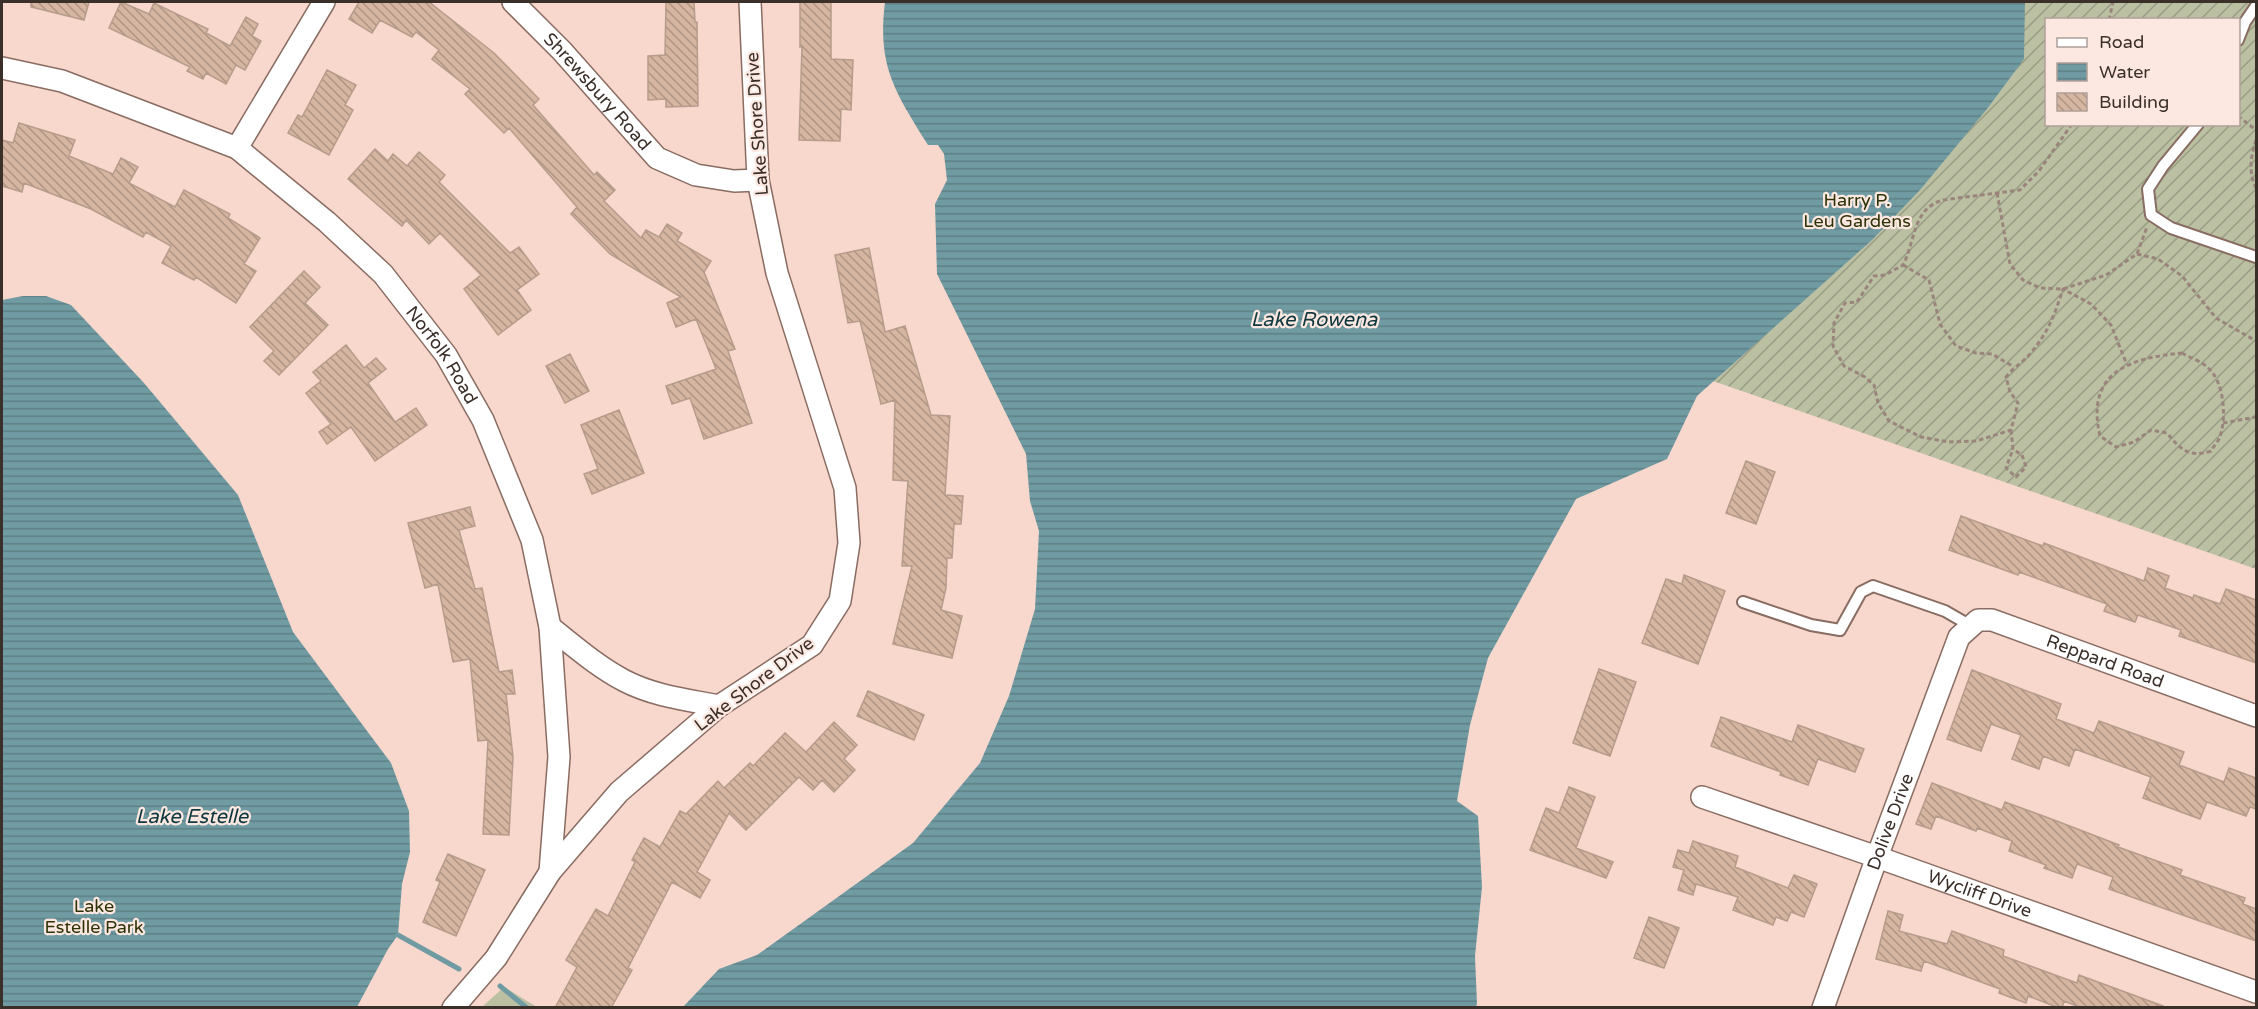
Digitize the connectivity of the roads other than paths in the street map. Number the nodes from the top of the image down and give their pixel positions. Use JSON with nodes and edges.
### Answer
{"nodes":[{"id":1,"x":324,"y":2,"type":"edge"},
{"id":2,"x":513,"y":2,"type":"edge"},
{"id":3,"x":750,"y":2,"type":"edge"},
{"id":4,"x":2256,"y":6,"type":"edge"},
{"id":5,"x":2240,"y":35,"type":"edge"},
{"id":6,"x":2,"y":68,"type":"edge"},
{"id":7,"x":2196,"y":126,"type":"edge"},
{"id":8,"x":237,"y":148,"type":"junction"},
{"id":9,"x":758,"y":180,"type":"junction"},
{"id":10,"x":2256,"y":257,"type":"edge"},
{"id":11,"x":1743,"y":602,"type":"dead end"},
{"id":12,"x":550,"y":627,"type":"junction"},
{"id":13,"x":1965,"y":632,"type":"junction"},
{"id":14,"x":719,"y":706,"type":"junction"},
{"id":15,"x":2256,"y":716,"type":"edge"},
{"id":16,"x":1702,"y":797,"type":"dead end"},
{"id":17,"x":1877,"y":857,"type":"junction"},
{"id":18,"x":550,"y":872,"type":"junction"},
{"id":19,"x":2256,"y":992,"type":"edge"},
{"id":20,"x":453,"y":1008,"type":"edge"},
{"id":21,"x":1823,"y":1008,"type":"edge"}],
"edges":[{"from":1,"to":8,"type":"street"},
{"from":2,"to":9,"type":"street","name":"Shrewsbury Road"},
{"from":3,"to":9,"type":"street","name":"Lake Shore Drive"},
{"from":4,"to":5,"type":"lane"},
{"from":6,"to":8,"type":"street","name":"Norfolk Road"},
{"from":7,"to":10,"type":"lane"},
{"from":8,"to":12,"type":"street","name":"Norfolk Road"},
{"from":9,"to":14,"type":"street","name":"Lake Shore Drive"},
{"from":11,"to":13,"type":"lane"},
{"from":12,"to":14,"type":"street"},
{"from":12,"to":18,"type":"street","name":"Norfolk Road"},
{"from":13,"to":15,"type":"street","name":"Reppard Road"},
{"from":13,"to":17,"type":"street","name":"Dolive Drive"},
{"from":14,"to":18,"type":"street","name":"Lake Shore Drive"},
{"from":16,"to":17,"type":"street","name":"Wycliff Drive"},
{"from":17,"to":19,"type":"street","name":"Wycliff Drive"},
{"from":17,"to":21,"type":"street","name":"Dolive Drive"},
{"from":18,"to":20,"type":"street","name":"Lake Shore Drive"}]}
